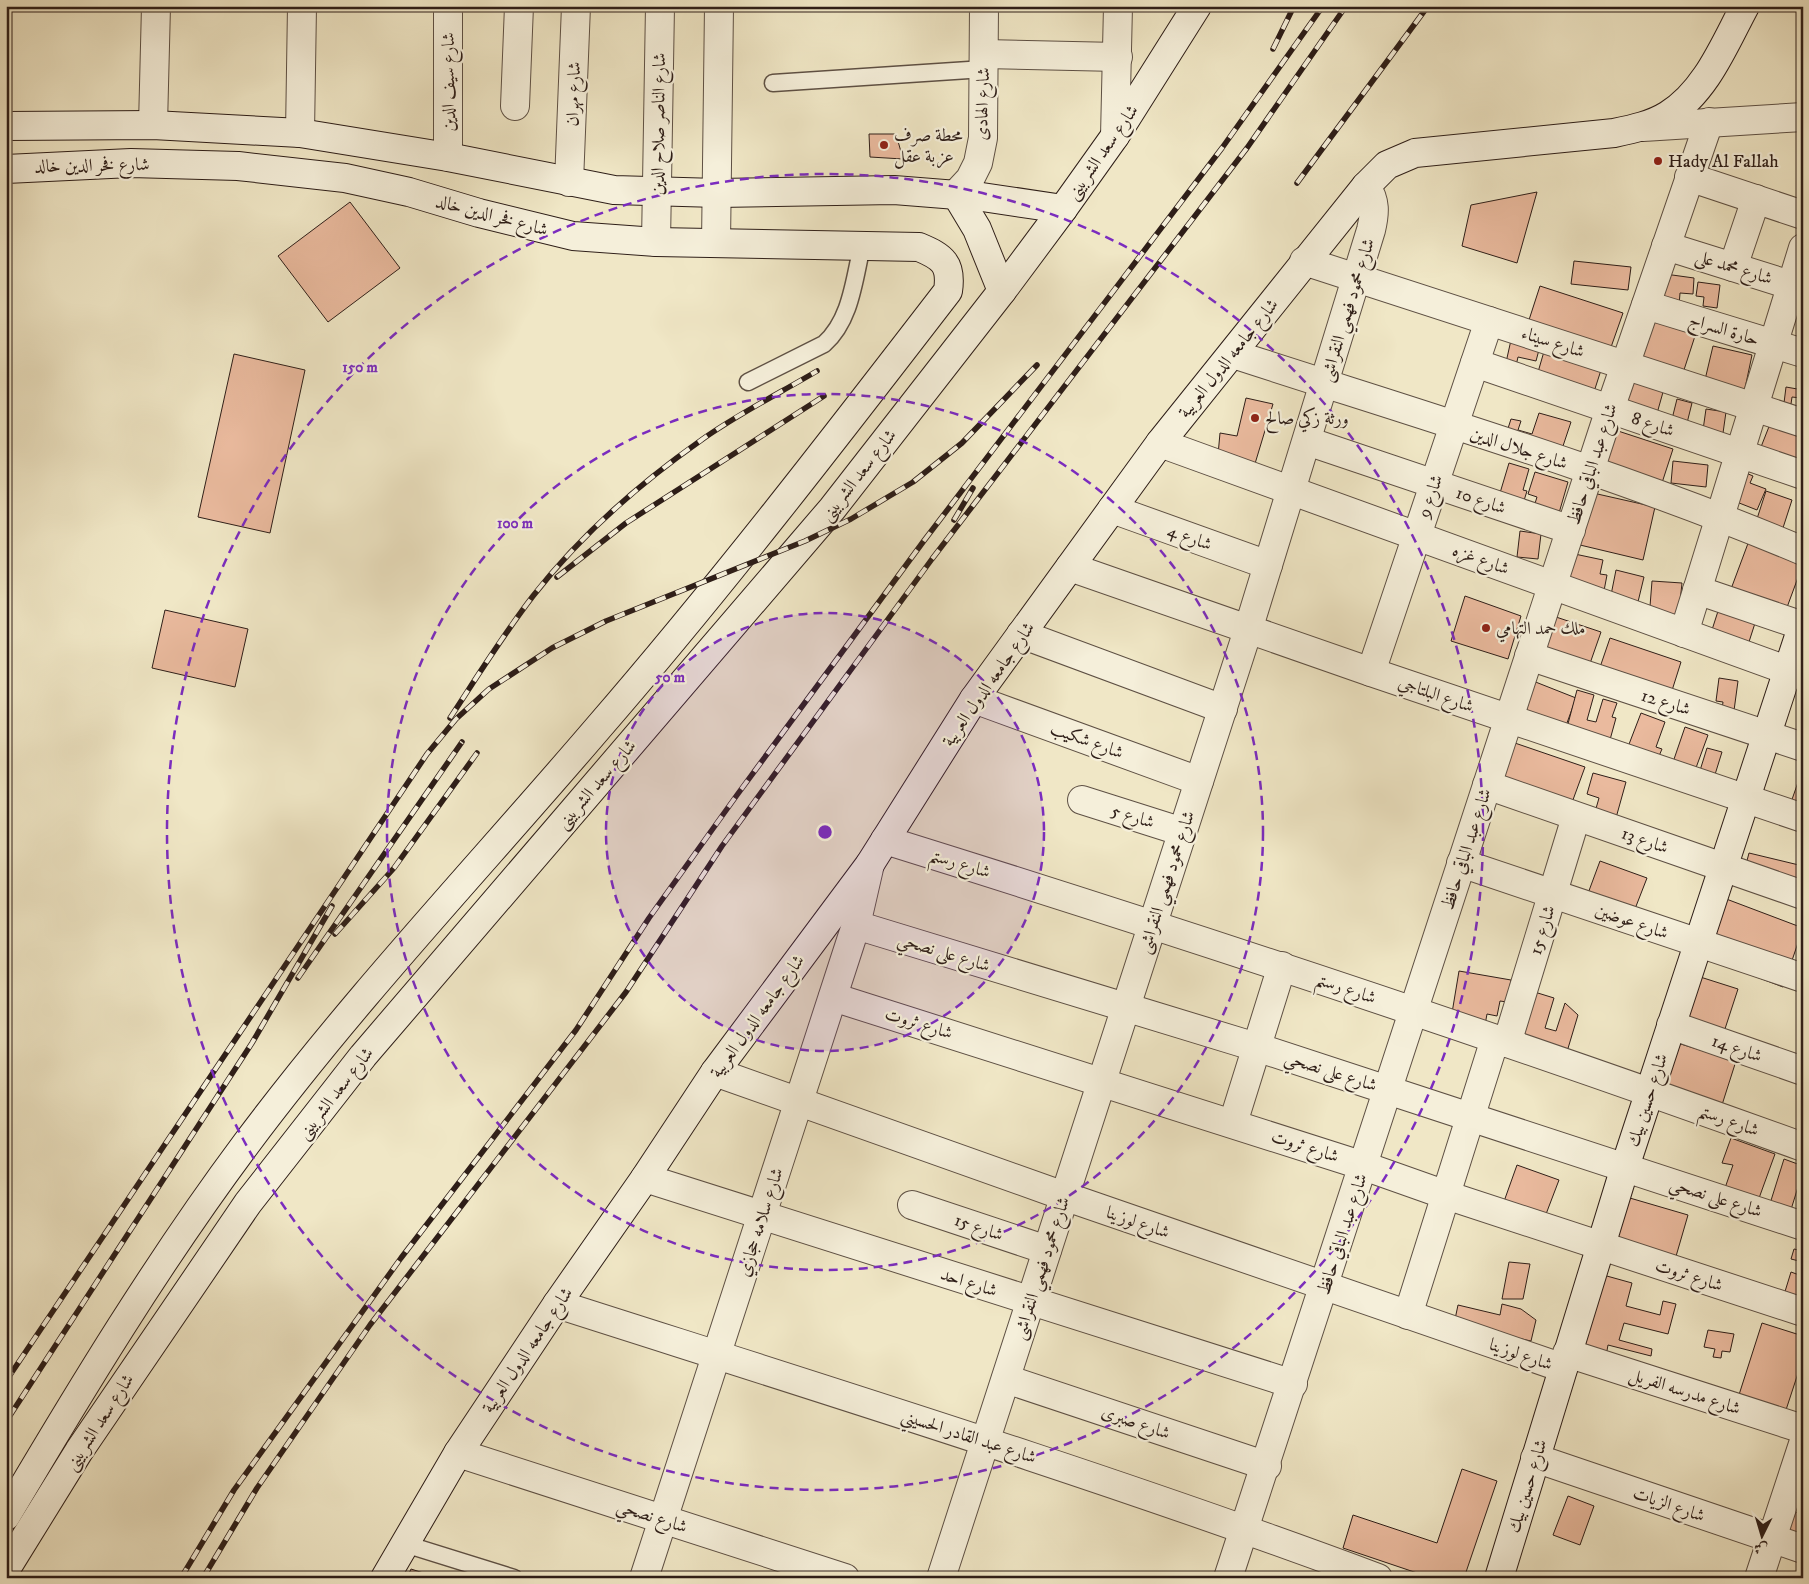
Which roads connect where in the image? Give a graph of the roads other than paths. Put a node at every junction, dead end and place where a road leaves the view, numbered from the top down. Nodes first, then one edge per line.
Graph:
1 (156, 6) edge
2 (302, 6) edge
3 (448, 6) edge
4 (519, 6) edge
5 (576, 6) edge
6 (660, 6) edge
7 (719, 6) edge
8 (984, 6) edge
9 (1118, 6) edge
10 (1197, 6) edge
11 (1745, 6) edge
12 (1118, 57) junction
13 (984, 62) junction
14 (773, 83) dead end
15 (516, 106) dead end
16 (1803, 117) edge
17 (1709, 122) junction
18 (153, 125) junction
19 (6, 126) edge
20 (1643, 127) junction
21 (300, 133) junction
22 (1115, 136) junction
23 (448, 157) junction
24 (6, 169) edge
25 (1690, 177) junction
26 (569, 182) junction
27 (1366, 186) junction
28 (657, 193) junction
29 (717, 193) junction
30 (956, 194) junction
31 (1756, 199) junction
32 (1063, 209) junction
33 (1803, 214) edge
34 (656, 242) junction
35 (716, 243) junction
36 (862, 246) junction
37 (1666, 246) junction
38 (1803, 248) edge
39 (1304, 261) junction
40 (1733, 267) junction
41 (1357, 278) junction
42 (1797, 287) edge
43 (948, 291) joint
44 (1002, 291) junction
45 (1646, 304) junction
46 (1489, 321) junction
47 (1773, 344) junction
48 (1803, 353) edge
49 (1233, 354) junction
50 (1475, 363) junction
51 (1625, 365) junction
52 (748, 382) dead end
53 (1324, 384) junction
54 (1754, 407) junction
55 (1610, 409) junction
56 (1803, 422) edge
57 (1453, 426) junction
58 (1307, 441) junction
59 (1160, 443) junction
60 (1740, 453) junction
61 (1590, 471) junction
62 (1803, 475) edge
63 (799, 484) junction
64 (1434, 484) junction
65 (1291, 491) junction
66 (832, 509) junction
67 (1112, 509) junction
68 (1720, 516) junction
69 (1571, 530) junction
70 (1416, 536) junction
71 (1803, 551) edge
72 (1268, 565) junction
73 (1070, 568) junction
74 (1552, 585) junction
75 (1698, 590) junction
76 (1803, 625) edge
77 (1248, 630) junction
78 (1684, 633) junction
79 (1021, 634) junction
80 (1529, 656) junction
81 (1370, 672) junction
82 (1795, 674) edge
83 (974, 699) junction
84 (1223, 709) junction
85 (1509, 719) junction
86 (1767, 735) junction
87 (1803, 747) edge
88 (1199, 781) junction
89 (1487, 785) junction
90 (1746, 798) junction
91 (1082, 800) dead end
92 (1576, 817) junction
93 (1803, 818) edge
94 (1183, 832) junction
95 (885, 840) junction
96 (1461, 863) junction
97 (870, 864) junction
98 (1723, 868) junction
99 (1553, 894) junction
100 (1803, 895) edge
101 (1153, 924) junction
102 (856, 926) junction
103 (1698, 943) junction
104 (1282, 966) junction
105 (1803, 978) edge
106 (833, 997) junction
107 (1126, 1007) junction
108 (1413, 1011) junction
109 (1671, 1025) junction
110 (1501, 1041) junction
111 (1256, 1047) junction
112 (1803, 1071) edge
113 (714, 1072) junction
114 (1102, 1081) junction
115 (1387, 1089) junction
116 (1649, 1092) junction
117 (799, 1102) junction
118 (1471, 1116) junction
119 (1233, 1123) junction
120 (1803, 1147) edge
121 (1364, 1166) junction
122 (1625, 1167) junction
123 (645, 1178) junction
124 (1446, 1195) junction
125 (1064, 1196) junction
126 (912, 1205) dead end
127 (762, 1215) junction
128 (1803, 1226) edge
129 (1600, 1245) junction
130 (1047, 1250) junction
131 (1325, 1286) junction
132 (1030, 1301) junction
133 (557, 1304) junction
134 (1803, 1312) edge
135 (1408, 1315) junction
136 (716, 1355) junction
137 (1565, 1360) junction
138 (1006, 1379) junction
139 (1293, 1384) junction
140 (1803, 1429) edge
141 (987, 1440) junction
142 (1803, 1444) edge
143 (458, 1453) junction
144 (1535, 1458) junction
145 (1267, 1466) junction
146 (6, 1516) edge
147 (664, 1520) junction
148 (1244, 1528) junction
149 (1772, 1538) junction
150 (405, 1544) junction
151 (1803, 1549) edge
152 (6, 1569) edge
153 (385, 1578) edge
154 (514, 1578) edge
155 (644, 1578) edge
156 (845, 1578) edge
157 (941, 1578) edge
158 (1228, 1578) edge
159 (1378, 1578) edge
160 (1499, 1578) edge
161 (1759, 1578) edge

1 - 18 street
2 - 21 street
3 - 23 street, شارع سيف الدين
4 - 15 street
5 - 26 street, شارع مهران
6 - 28 street, شارع الناصر صلاح الدين
7 - 29 street
8 - 13 street, شارع الهادى
9 - 12 street
10 - 22 street, شارع سعد الشربينى
11 - 20 street, شارع جامعه الدول العربية
12 - 13 street
12 - 22 street
13 - 14 lane
13 - 30 street, شارع الهادى
16 - 17 street
17 - 20 street
17 - 25 street, شارع عبد الباقي حافظ
18 - 19 street
18 - 21 street
20 - 27 street, شارع جامعه الدول العربية
21 - 23 street
22 - 32 street, شارع سعد الشربينى
23 - 26 street
24 - 34 street, شارع فخر الدين خالد
25 - 31 street
25 - 37 street, شارع عبد الباقي حافظ
26 - 28 street
27 - 39 street, شارع جامعه الدول العربية
27 - 41 street, شارع محمود فهمي النقراشى
28 - 29 street
28 - 34 street, شارع الناصر صلاح الدين
29 - 30 street
29 - 35 street
30 - 32 street
30 - 44 street
31 - 33 street
31 - 40 street
32 - 44 street, شارع سعد الشربينى
34 - 35 street, شارع فخر الدين خالد
35 - 36 street, شارع فخر الدين خالد
36 - 43 street, شارع فخر الدين خالد
36 - 52 lane
37 - 40 street, شارع محمد على
37 - 45 street, شارع عبد الباقي حافظ
38 - 42 street
39 - 41 street, شارع سيناء
39 - 49 street, شارع جامعه الدول العربية
40 - 42 street, شارع محمد على
41 - 46 street, شارع سيناء
41 - 53 street, شارع محمود فهمي النقراشى
42 - 47 street
43 - 63 street, شارع سعد الشربينى
44 - 66 street, شارع سعد الشربينى
45 - 47 street, حارة السراج
45 - 51 street, شارع عبد الباقي حافظ
46 - 50 street, شارع 9
46 - 51 street, شارع سيناء
47 - 48 street, حارة السراج
47 - 54 street
49 - 53 street, شارع جلال الدين
49 - 59 street, شارع جامعه الدول العربية
50 - 55 street, شارع 8
50 - 57 street, شارع 9
51 - 54 street, شارع سيناء
51 - 55 street, شارع عبد الباقي حافظ
53 - 57 street, شارع جلال الدين
53 - 58 street, شارع محمود فهمي النقراشى
54 - 56 street, شارع سيناء
54 - 60 street
55 - 60 street, شارع 8
55 - 61 street, شارع عبد الباقي حافظ
57 - 61 street, شارع جلال الدين
57 - 64 street, شارع 9
58 - 64 street, شارع 10
58 - 65 street, شارع محمود فهمي النقراشى
59 - 65 street, شارع غزه
59 - 67 street, شارع جامعه الدول العربية
60 - 62 street, شارع 8
60 - 68 street
61 - 68 street, شارع جلال الدين
61 - 69 street, شارع عبد الباقي حافظ
63 - 66 street
63 - 146 street, شارع سعد الشربينى
64 - 69 street, شارع 10
64 - 70 street, شارع 9
65 - 70 street, شارع غزه
65 - 72 street, شارع محمود فهمي النقراشى
66 - 152 street, شارع سعد الشربينى
67 - 72 street, شارع 4
67 - 73 street, شارع جامعه الدول العربية
68 - 71 street, شارع جلال الدين
68 - 75 street
69 - 74 street, شارع عبد الباقي حافظ
70 - 74 street, شارع غزه
70 - 81 street, شارع 9
72 - 77 street, شارع محمود فهمي النقراشى
73 - 77 street, شارع البلتاجي
73 - 79 street, شارع جامعه الدول العربية
74 - 78 street, شارع غزه
74 - 80 street, شارع عبد الباقي حافظ
75 - 76 street
75 - 78 street
76 - 82 street, شارع حسين بيك
77 - 81 street, شارع البلتاجي
77 - 84 street, شارع محمود فهمي النقراشى
78 - 82 street, شارع غزه
79 - 83 street, شارع جامعه الدول العربية
79 - 84 street
80 - 85 street, شارع عبد الباقي حافظ
80 - 86 street, شارع 12
81 - 85 street, شارع البلتاجي
82 - 86 street, شارع حسين بيك
83 - 88 street, شارع شكيب
83 - 95 street, شارع جامعه الدول العربية
84 - 88 street, شارع محمود فهمي النقراشى
85 - 89 street, شارع عبد الباقي حافظ
85 - 90 street, شارع البلتاجي
86 - 87 street, شارع 12
86 - 90 street, شارع حسين بيك
88 - 94 street, شارع محمود فهمي النقراشى
89 - 92 street, شارع 13
89 - 96 street, شارع عبد الباقي حافظ
90 - 93 street, شارع البلتاجي
90 - 98 street, شارع حسين بيك
91 - 94 street, شارع 5
92 - 98 street, شارع 13
92 - 99 street, شارع 15
94 - 101 street, شارع محمود فهمي النقراشى
95 - 97 street, شارع جامعه الدول العربية
95 - 101 street, شارع رستم
96 - 99 street, شارع عوضين
96 - 108 street, شارع عبد الباقي حافظ
97 - 102 street, شارع سلامه حجازي
97 - 113 street, شارع جامعه الدول العربية
98 - 100 street, شارع 13
98 - 103 street, شارع حسين بيك
99 - 103 street, شارع عوضين
99 - 110 street, شارع 15
101 - 104 street, شارع رستم
101 - 107 street, شارع محمود فهمي النقراشى
102 - 106 street, شارع سلامه حجازي
102 - 107 street, شارع على نصحي
103 - 105 street, شارع عوضين
103 - 109 street, شارع حسين بيك
104 - 108 street, شارع رستم
104 - 111 street
106 - 114 street, شارع ثروت
106 - 117 street, شارع سلامه حجازي
107 - 111 street, شارع على نصحي
107 - 114 street, شارع محمود فهمي النقراشى
108 - 110 street, شارع رستم
108 - 115 street, شارع عبد الباقي حافظ
109 - 112 street, شارع 14
109 - 116 street, شارع حسين بيك
110 - 116 street, شارع رستم
110 - 118 street, شارع 15
111 - 115 street, شارع على نصحي
111 - 119 street
113 - 117 street, شارع لوزينا
113 - 123 street, شارع جامعه الدول العربية
114 - 119 street, شارع ثروت
114 - 125 street, شارع محمود فهمي النقراشى
115 - 118 street, شارع على نصحي
115 - 121 street, شارع عبد الباقي حافظ
116 - 120 street, شارع رستم
116 - 122 street, شارع حسين بيك
117 - 125 street, شارع لوزينا
117 - 127 street, شارع سلامه حجازي
118 - 122 street, شارع على نصحي
118 - 124 street, شارع 15
119 - 121 street, شارع ثروت
121 - 124 street, شارع ثروت
121 - 131 street, شارع عبد الباقي حافظ
122 - 128 street, شارع على نصحي
122 - 129 street, شارع حسين بيك
123 - 127 street, شارع احد
123 - 133 street, شارع جامعه الدول العربية
124 - 129 street, شارع ثروت
124 - 135 street, شارع 15
125 - 130 street, شارع محمود فهمي النقراشى
125 - 131 street, شارع لوزينا
126 - 130 street, شارع 15
127 - 132 street, شارع احد
127 - 136 street, شارع سلامه حجازي
129 - 134 street, شارع ثروت
129 - 137 street, شارع حسين بيك
130 - 132 street, شارع محمود فهمي النقراشى
131 - 135 street, شارع لوزينا
131 - 139 street, شارع عبد الباقي حافظ
132 - 138 street, شارع محمود فهمي النقراشى
132 - 139 street, شارع احد
133 - 136 street, شارع عبد القادر الحسيني
133 - 143 street, شارع جامعه الدول العربية
135 - 137 street, شارع لوزينا
136 - 141 street, شارع عبد القادر الحسيني
136 - 147 street, شارع سلامه حجازي
137 - 140 street, شارع مدرسه الفريل
137 - 144 street, شارع حسين بيك
138 - 141 street, شارع محمود فهمي النقراشى
138 - 145 street, شارع صبرى
139 - 145 street, شارع عبد الباقي حافظ
141 - 148 street, شارع عبد القادر الحسيني
141 - 157 street, شارع محمود فهمي النقراشى
142 - 149 street
143 - 147 street, شارع نصحي
143 - 150 street, شارع جامعه الدول العربية
144 - 149 street, شارع الزيات
144 - 160 street, شارع حسين بيك
145 - 148 street, شارع عبد الباقي حافظ
147 - 155 street, شارع سلامه حجازي
147 - 156 street, شارع نصحي
148 - 158 street, شارع عبد الباقي حافظ
148 - 159 street, شارع عبد القادر الحسيني
149 - 151 street, شارع الزيات
149 - 161 street
150 - 153 street, شارع جامعه الدول العربية
150 - 154 lane

